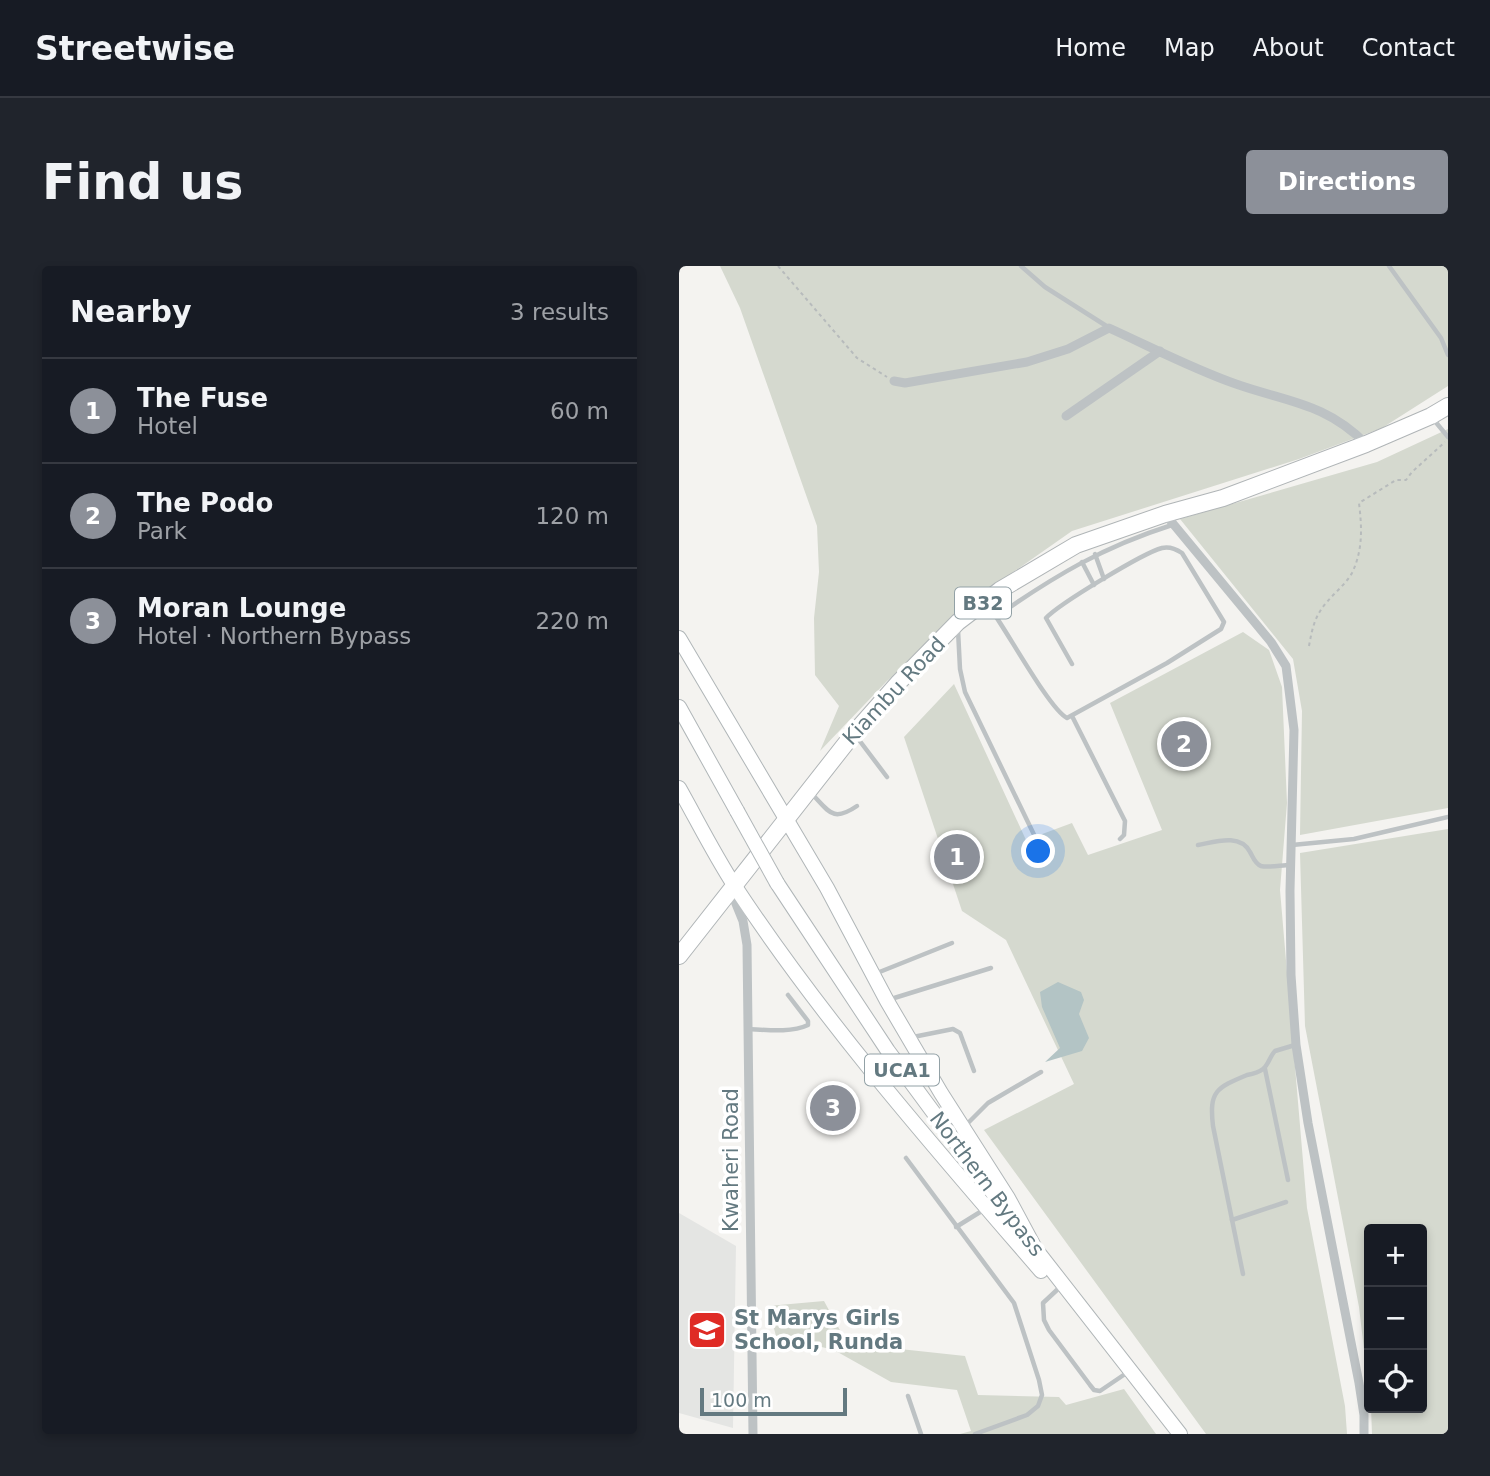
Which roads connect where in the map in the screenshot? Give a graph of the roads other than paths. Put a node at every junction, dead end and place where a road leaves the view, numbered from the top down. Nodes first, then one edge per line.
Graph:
1 (1021, 266) edge
2 (1389, 266) edge
3 (1109, 328) junction
4 (1160, 351) junction
5 (1448, 355) edge
6 (894, 381) road end
7 (1448, 395) edge
8 (1448, 406) edge
9 (1066, 416) dead end
10 (1431, 416) junction
11 (1411, 423) junction
12 (1448, 438) edge
13 (1366, 444) junction
14 (1169, 519) junction
15 (1095, 554) junction
16 (1082, 562) junction
17 (1104, 579) junction
18 (1094, 585) junction
19 (985, 601) junction
20 (997, 616) junction
21 (958, 622) junction
22 (679, 638) edge
23 (1072, 664) dead end
24 (679, 707) edge
25 (1072, 716) junction
26 (854, 733) junction
27 (887, 777) dead end
28 (679, 788) edge
29 (809, 790) junction
30 (857, 806) dead end
31 (1448, 817) edge
32 (785, 819) junction
33 (1120, 839) dead end
34 (1039, 845) dead end
35 (1198, 845) dead end
36 (1291, 845) junction
37 (1291, 865) junction
38 (732, 886) junction
39 (952, 943) dead end
40 (679, 956) edge
41 (991, 968) dead end
42 (873, 975) junction
43 (788, 995) dead end
44 (887, 1001) junction
45 (748, 1029) junction
46 (908, 1038) junction
47 (1296, 1045) junction
48 (1265, 1069) junction
49 (974, 1071) dead end
50 (1041, 1072) dead end
51 (964, 1128) junction
52 (906, 1158) dead end
53 (1288, 1180) dead end
54 (1286, 1202) dead end
55 (987, 1208) junction
56 (1232, 1220) junction
57 (956, 1227) junction
58 (1036, 1250) junction
59 (1243, 1274) dead end
60 (1058, 1289) junction
61 (1094, 1324) junction
62 (1131, 1370) junction
63 (908, 1396) dead end
64 (753, 1434) edge
65 (921, 1434) edge
66 (975, 1434) edge
67 (1180, 1434) edge
68 (1364, 1434) edge

1 - 3 lane
2 - 5 lane
3 - 4 street
3 - 6 street
4 - 9 street
4 - 13 street
7 - 11 highway, Kiambu Road / B32
8 - 10 highway, Kiambu Road / B32
10 - 11 highway, Kiambu Road / B32
10 - 12 lane
11 - 13 highway, Kiambu Road / B32
13 - 14 highway, Kiambu Road / B32
14 - 15 lane
14 - 19 highway, Kiambu Road / B32
14 - 36 street
15 - 16 lane
15 - 17 lane
16 - 18 lane
16 - 20 lane
17 - 18 lane
17 - 25 lane
18 - 23 lane
19 - 20 lane
19 - 21 highway, Kiambu Road / B32
20 - 25 lane
21 - 26 highway, Kiambu Road / B32
21 - 34 lane
22 - 32 main road
24 - 58 main road, Northern Bypass / UCA1, bridge
25 - 33 lane
26 - 27 lane
26 - 29 highway, Kiambu Road / B32
28 - 38 main road
29 - 30 lane
29 - 32 highway, Kiambu Road / B32
31 - 36 lane
32 - 38 highway, Kiambu Road / B32
32 - 42 main road
35 - 37 lane
36 - 37 street
37 - 47 street
38 - 40 highway, Kiambu Road / B32
38 - 45 street, Kwaheri Road
38 - 55 main road
39 - 42 lane
41 - 44 lane
42 - 44 main road
43 - 45 lane
44 - 46 main road
45 - 64 street, Kwaheri Road
46 - 49 lane
46 - 51 main road
47 - 48 lane
47 - 68 street
48 - 53 lane
48 - 56 lane
50 - 51 lane
51 - 58 main road
52 - 57 lane
54 - 56 lane
55 - 57 lane
55 - 60 main road
56 - 59 lane
57 - 66 lane
58 - 61 main road, Northern Bypass / UCA1
60 - 61 main road
60 - 62 lane
61 - 62 main road, Northern Bypass / UCA1
62 - 67 main road, Northern Bypass / UCA1
63 - 65 lane

